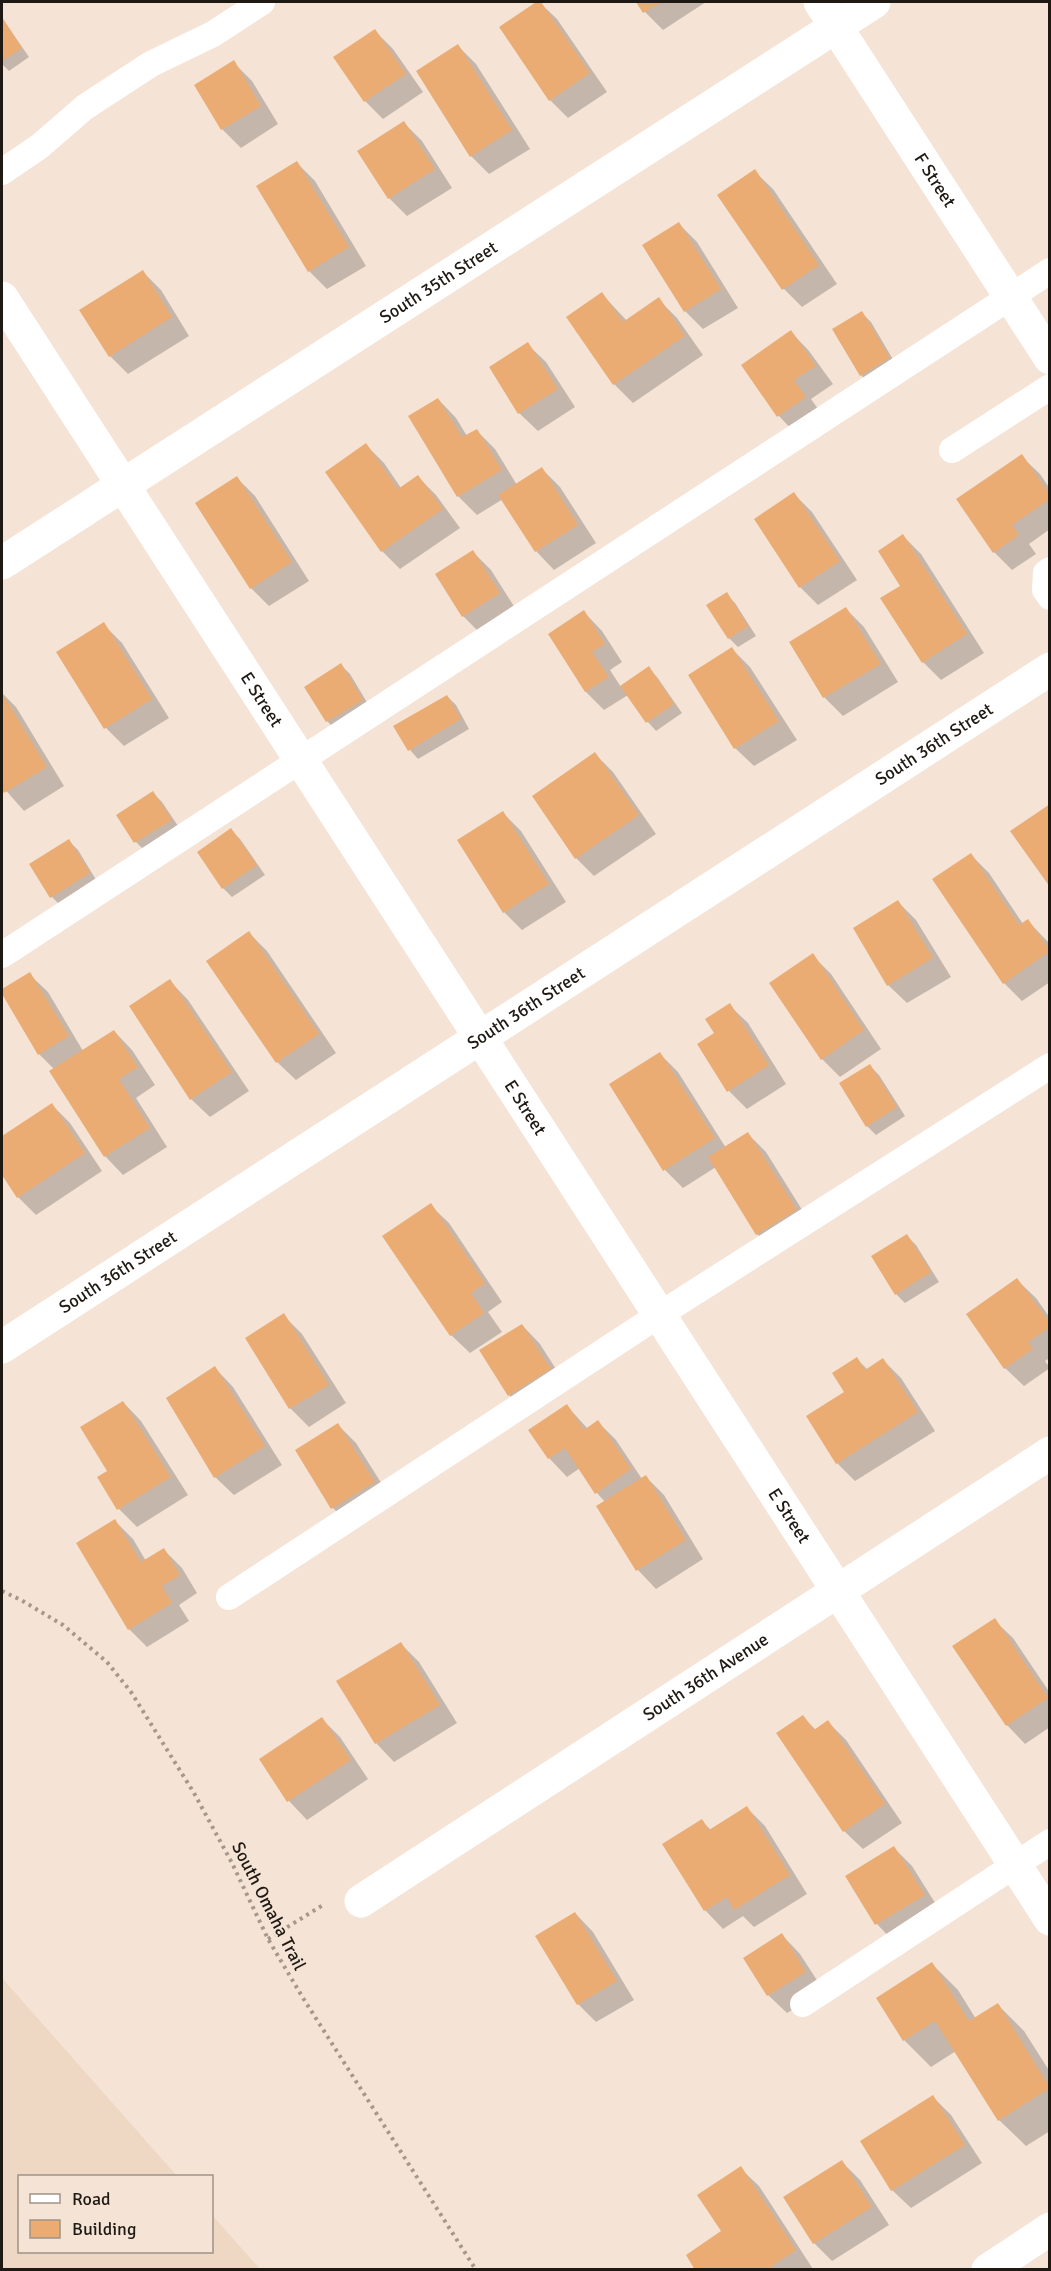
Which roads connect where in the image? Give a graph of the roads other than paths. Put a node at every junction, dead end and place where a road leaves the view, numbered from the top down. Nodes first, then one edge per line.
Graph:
1 (262, 2) edge
2 (874, 2) edge
3 (828, 14) edge
4 (2, 172) edge
5 (1050, 271) edge
6 (1010, 297) junction
7 (2, 298) edge
8 (1050, 358) edge
9 (1050, 387) edge
10 (952, 450) dead end
11 (122, 485) junction
12 (2, 563) edge
13 (1050, 570) edge
14 (1050, 597) edge
15 (1050, 669) edge
16 (300, 761) junction
17 (2, 955) edge
18 (479, 1038) junction
19 (1050, 1066) edge
20 (659, 1316) junction
21 (2, 1347) edge
22 (1050, 1454) edge
23 (837, 1592) junction
24 (230, 1598) dead end
25 (1050, 1842) edge
26 (1015, 1865) junction
27 (361, 1901) road end
28 (1050, 1918) edge
29 (803, 2004) dead end
30 (1050, 2229) edge
31 (988, 2270) edge

1 - 4 lane
2 - 3 street, South 35th Street
3 - 6 street, F Street
3 - 11 street, South 35th Street
5 - 6 lane
6 - 8 street, F Street
6 - 16 lane
7 - 11 street, E Street
9 - 10 lane
11 - 12 street, South 35th Street
11 - 16 street, E Street
13 - 14 lane
15 - 18 street, South 36th Street
16 - 17 lane
16 - 18 street, E Street
18 - 20 street, E Street
18 - 21 street, South 36th Street
19 - 20 lane
20 - 23 street, E Street
20 - 24 lane
22 - 23 street, South 36th Avenue
23 - 26 street, E Street
23 - 27 street, South 36th Avenue
25 - 26 lane
26 - 28 street, E Street
26 - 29 lane
30 - 31 street

